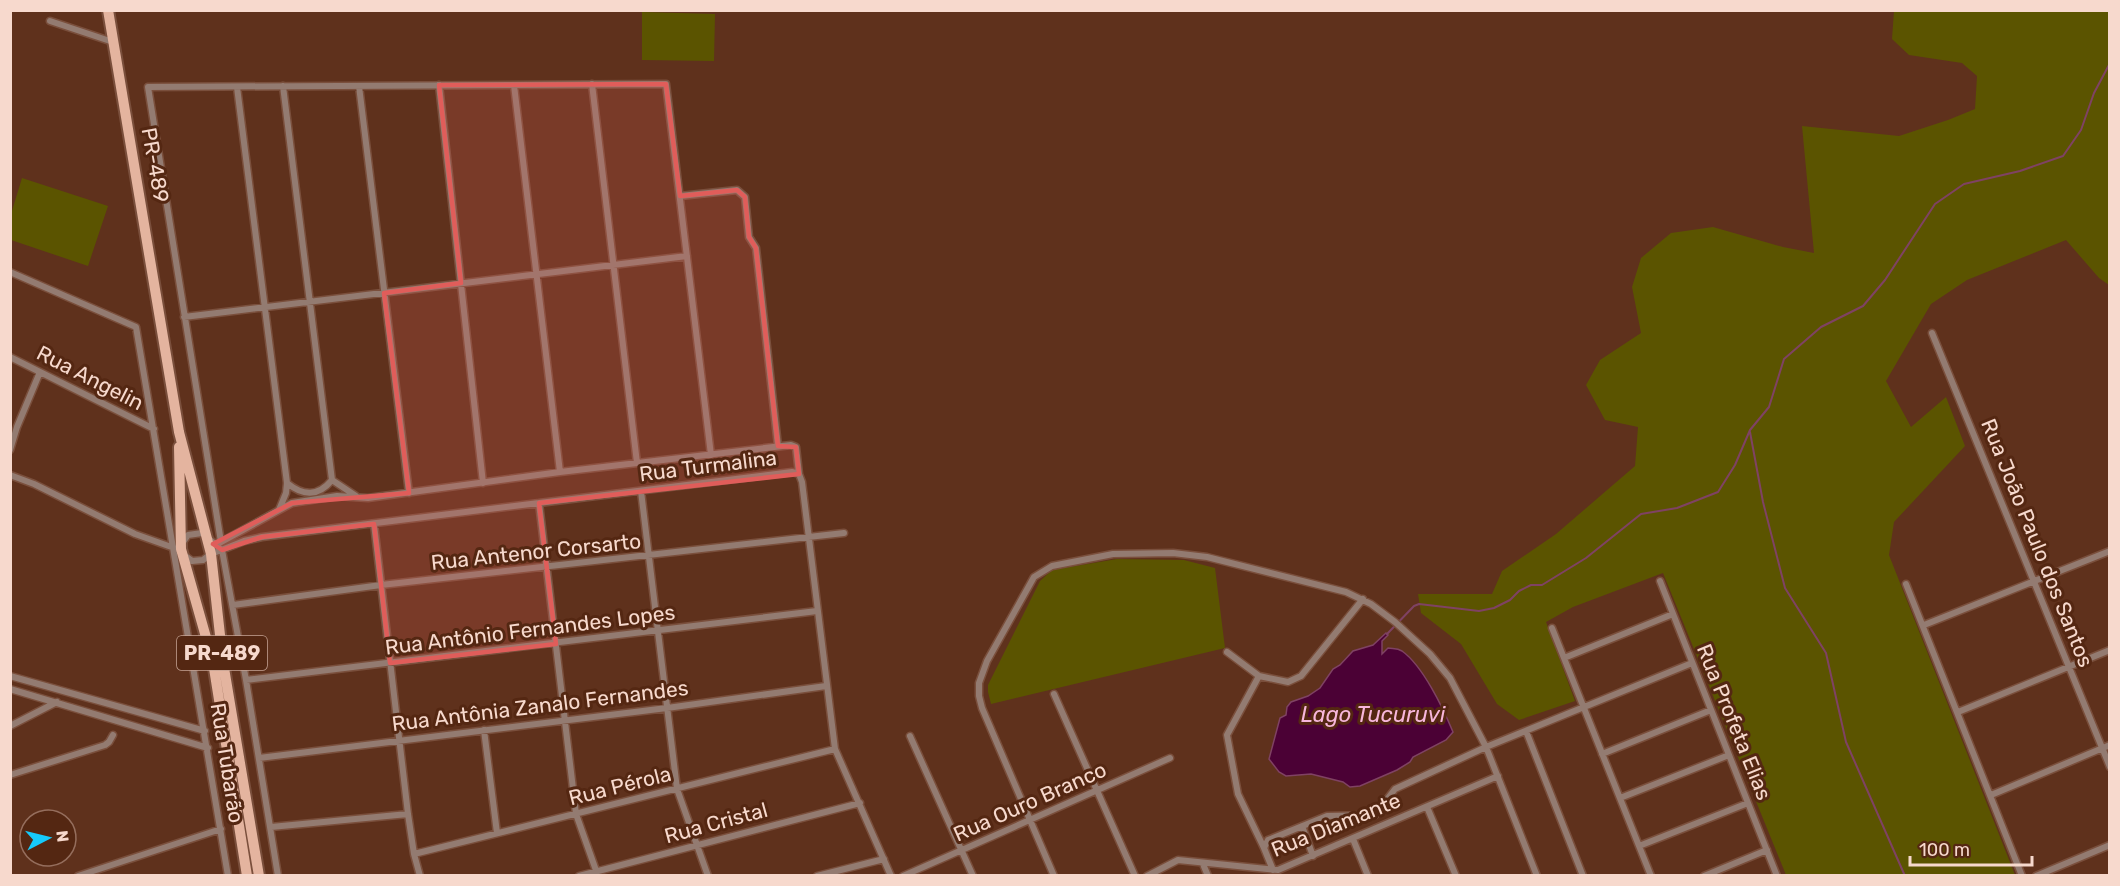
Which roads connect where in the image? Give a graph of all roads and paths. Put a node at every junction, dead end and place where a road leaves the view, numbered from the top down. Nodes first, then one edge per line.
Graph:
1 (108, 10) edge
2 (50, 21) dead end
3 (113, 42) junction
4 (592, 84) junction
5 (439, 85) junction
6 (514, 85) junction
7 (283, 86) junction
8 (359, 86) junction
9 (237, 87) junction
10 (680, 196) junction
11 (687, 256) junction
12 (614, 265) junction
13 (10, 272) edge
14 (537, 274) junction
15 (461, 284) junction
16 (384, 293) junction
17 (310, 302) junction
18 (264, 307) junction
19 (184, 317) junction
20 (1932, 333) dead end
21 (10, 357) edge
22 (40, 372) junction
23 (154, 429) junction
24 (179, 432) junction
25 (778, 446) junction
26 (10, 450) edge
27 (711, 455) junction
28 (637, 463) junction
29 (560, 472) junction
30 (799, 474) junction
31 (10, 475) edge
32 (332, 480) junction
33 (287, 483) junction
34 (483, 483) junction
35 (641, 491) junction
36 (409, 493) junction
37 (359, 498) junction
38 (539, 503) junction
39 (279, 510) junction
40 (374, 524) junction
41 (844, 532) dead end
42 (808, 537) junction
43 (216, 545) junction
44 (178, 549) junction
45 (2109, 551) edge
46 (649, 556) junction
47 (546, 568) junction
48 (2034, 579) junction
49 (1660, 581) dead end
50 (1906, 584) dead end
51 (381, 585) junction
52 (1363, 599) junction
53 (233, 605) junction
54 (817, 611) junction
55 (1673, 614) junction
56 (1924, 625) junction
57 (1552, 628) dead end
58 (657, 632) junction
59 (556, 644) junction
60 (2109, 650) edge
61 (1227, 652) dead end
62 (1564, 658) junction
63 (390, 663) junction
64 (1692, 663) junction
65 (2069, 666) junction
66 (10, 676) edge
67 (1259, 676) junction
68 (246, 680) junction
69 (826, 686) junction
70 (10, 689) edge
71 (1054, 694) dead end
72 (57, 702) junction
73 (1584, 707) junction
74 (667, 708) junction
75 (1711, 710) junction
76 (1958, 712) junction
77 (565, 720) junction
78 (10, 726) edge
79 (484, 730) junction
80 (205, 731) junction
81 (1526, 731) junction
82 (113, 735) dead end
83 (910, 736) dead end
84 (399, 740) junction
85 (2109, 745) edge
86 (1486, 747) junction
87 (208, 748) junction
88 (2102, 748) junction
89 (835, 749) junction
90 (1602, 754) junction
91 (1729, 755) junction
92 (259, 758) junction
93 (1170, 758) dead end
94 (2109, 767) edge
95 (10, 775) edge
96 (1498, 776) junction
97 (677, 789) junction
98 (1098, 789) junction
99 (1991, 795) junction
100 (1620, 798) junction
101 (860, 803) junction
102 (1748, 803) junction
103 (1427, 807) junction
104 (408, 814) junction
105 (576, 814) junction
106 (1030, 819) junction
107 (1302, 826) junction
108 (271, 828) junction
109 (221, 829) junction
110 (497, 833) junction
111 (1353, 838) junction
112 (2109, 845) edge
113 (697, 846) junction
114 (1639, 846) junction
115 (1264, 848) junction
116 (962, 850) junction
117 (1767, 850) junction
118 (414, 854) junction
119 (1313, 856) junction
120 (884, 859) junction
121 (1203, 864) junction
122 (1277, 872) edge
123 (597, 873) edge
124 (78, 876) edge
125 (228, 876) edge
126 (247, 876) edge
127 (259, 876) edge
128 (278, 876) edge
129 (420, 876) edge
130 (579, 876) edge
131 (708, 876) edge
132 (817, 876) edge
133 (891, 876) edge
134 (903, 876) edge
135 (973, 876) edge
136 (1054, 876) edge
137 (1135, 876) edge
138 (1147, 876) edge
139 (1208, 876) edge
140 (1368, 876) edge
141 (1456, 876) edge
142 (1537, 876) edge
143 (1583, 876) edge
144 (1650, 876) edge
145 (1704, 876) edge
146 (1777, 876) edge
147 (2022, 876) edge
148 (2036, 876) edge

1 - 3 main road, PR-489 / PR-489
2 - 3 street
3 - 24 main road, PR-489 / PR-489
4 - 6 street
4 - 10 street
4 - 12 street
5 - 6 street
5 - 8 street
5 - 15 street
6 - 14 street
7 - 8 street
7 - 9 street
7 - 17 street
8 - 16 street
9 - 18 street
9 - 19 street
10 - 11 street
10 - 25 street
11 - 12 street
11 - 27 street
12 - 14 street
12 - 28 street
13 - 23 street, Rua Tubarão
14 - 15 street
14 - 29 street
15 - 16 street
15 - 34 street
16 - 17 street
16 - 36 street
17 - 18 street
17 - 32 street
18 - 19 street
18 - 33 street
19 - 43 street
20 - 48 street, Rua João Paulo dos Santos
21 - 22 street, Rua Angelin
22 - 23 street, Rua Angelin
22 - 26 street
23 - 44 street, Rua Tubarão
24 - 43 main road, PR-489 / PR-489
24 - 44 main road, PR-489 / PR-489
25 - 27 street
25 - 30 street
27 - 28 street
28 - 29 street
29 - 34 street
30 - 35 street, Rua Turmalina
30 - 42 street, Rua Turmalina
31 - 44 street
32 - 33 street
32 - 37 street
33 - 39 street
34 - 36 street
35 - 38 street, Rua Turmalina
35 - 46 street
36 - 37 street
37 - 39 street
38 - 40 street, Rua Turmalina
38 - 47 street
39 - 43 street
40 - 43 street, Rua Turmalina
40 - 51 street
41 - 42 street, Rua Antenor Corsarto
42 - 46 street, Rua Antenor Corsarto
42 - 54 street, Rua Turmalina
43 - 44 street
43 - 44 street
43 - 53 street
43 - 127 main road, PR-489 / PR-489
44 - 80 street, Rua Tubarão
44 - 126 main road, PR-489 / PR-489
45 - 48 street
46 - 47 street, Rua Antenor Corsarto
46 - 58 street
47 - 51 street, Rua Antenor Corsarto
47 - 59 street
48 - 56 street
48 - 65 street, Rua João Paulo dos Santos
49 - 55 street, Rua Profeta Elias
50 - 56 street
51 - 53 street, Rua Antenor Corsarto
51 - 63 street
52 - 67 street
52 - 86 street
52 - 106 street
53 - 68 street
54 - 58 street, Rua Antônio Fernandes Lopes
54 - 69 street, Rua Turmalina
55 - 62 street
55 - 64 street, Rua Profeta Elias
56 - 76 street
57 - 62 street
58 - 59 street, Rua Antônio Fernandes Lopes
58 - 74 street
59 - 63 street, Rua Antônio Fernandes Lopes
59 - 77 street
60 - 65 street
61 - 67 street
62 - 73 street
63 - 68 street, Rua Antônio Fernandes Lopes
63 - 84 street
64 - 73 street
64 - 75 street, Rua Profeta Elias
65 - 76 street
65 - 88 street, Rua João Paulo dos Santos
66 - 80 street
67 - 115 street
68 - 92 street
69 - 74 street, Rua Antônia Zanalo Fernandes
69 - 89 street, Rua Turmalina
70 - 72 street
71 - 98 street
72 - 78 street
72 - 87 street
73 - 81 street
73 - 90 street
74 - 77 street, Rua Antônia Zanalo Fernandes
74 - 97 street
75 - 90 street
75 - 91 street, Rua Profeta Elias
76 - 99 street
77 - 79 street, Rua Antônia Zanalo Fernandes
77 - 105 street
79 - 84 street, Rua Antônia Zanalo Fernandes
79 - 110 street
80 - 87 street, Rua Tubarão
81 - 86 street
81 - 143 street
82 - 95 street
83 - 116 street
84 - 92 street, Rua Antônia Zanalo Fernandes
84 - 104 street
85 - 88 street
86 - 96 street
86 - 107 street
87 - 109 street, Rua Tubarão
88 - 94 street, Rua João Paulo dos Santos
88 - 99 street
89 - 97 street, Rua Pérola
89 - 101 street, Rua Turmalina
90 - 100 street
91 - 100 street
91 - 102 street, Rua Profeta Elias
92 - 108 street
93 - 98 street, Rua Ouro Branco
96 - 103 street, Rua Diamante
96 - 142 street
97 - 105 street, Rua Pérola
97 - 113 street
98 - 106 street, Rua Ouro Branco
98 - 137 street
99 - 147 street
100 - 114 street
101 - 113 street, Rua Cristal
101 - 120 street, Rua Turmalina
102 - 114 street
102 - 117 street, Rua Profeta Elias
103 - 111 street, Rua Diamante
103 - 141 street
104 - 108 street
104 - 118 street
105 - 110 street, Rua Pérola
105 - 123 street
106 - 116 street, Rua Ouro Branco
106 - 136 street
107 - 115 street
107 - 119 street
108 - 128 street
109 - 124 street
109 - 125 street, Rua Tubarão
110 - 118 street, Rua Pérola
111 - 119 street, Rua Diamante
111 - 140 street
112 - 148 street
113 - 123 street, Rua Cristal
113 - 131 street
114 - 144 street
115 - 122 street
116 - 134 street, Rua Ouro Branco
116 - 135 street
117 - 145 street
117 - 146 street, Rua Profeta Elias
118 - 129 street
119 - 122 street, Rua Diamante
120 - 132 street
120 - 133 street, Rua Turmalina
121 - 122 street, Rua Diamante
121 - 138 street, Rua Diamante
121 - 139 street
123 - 130 street, Rua Cristal

